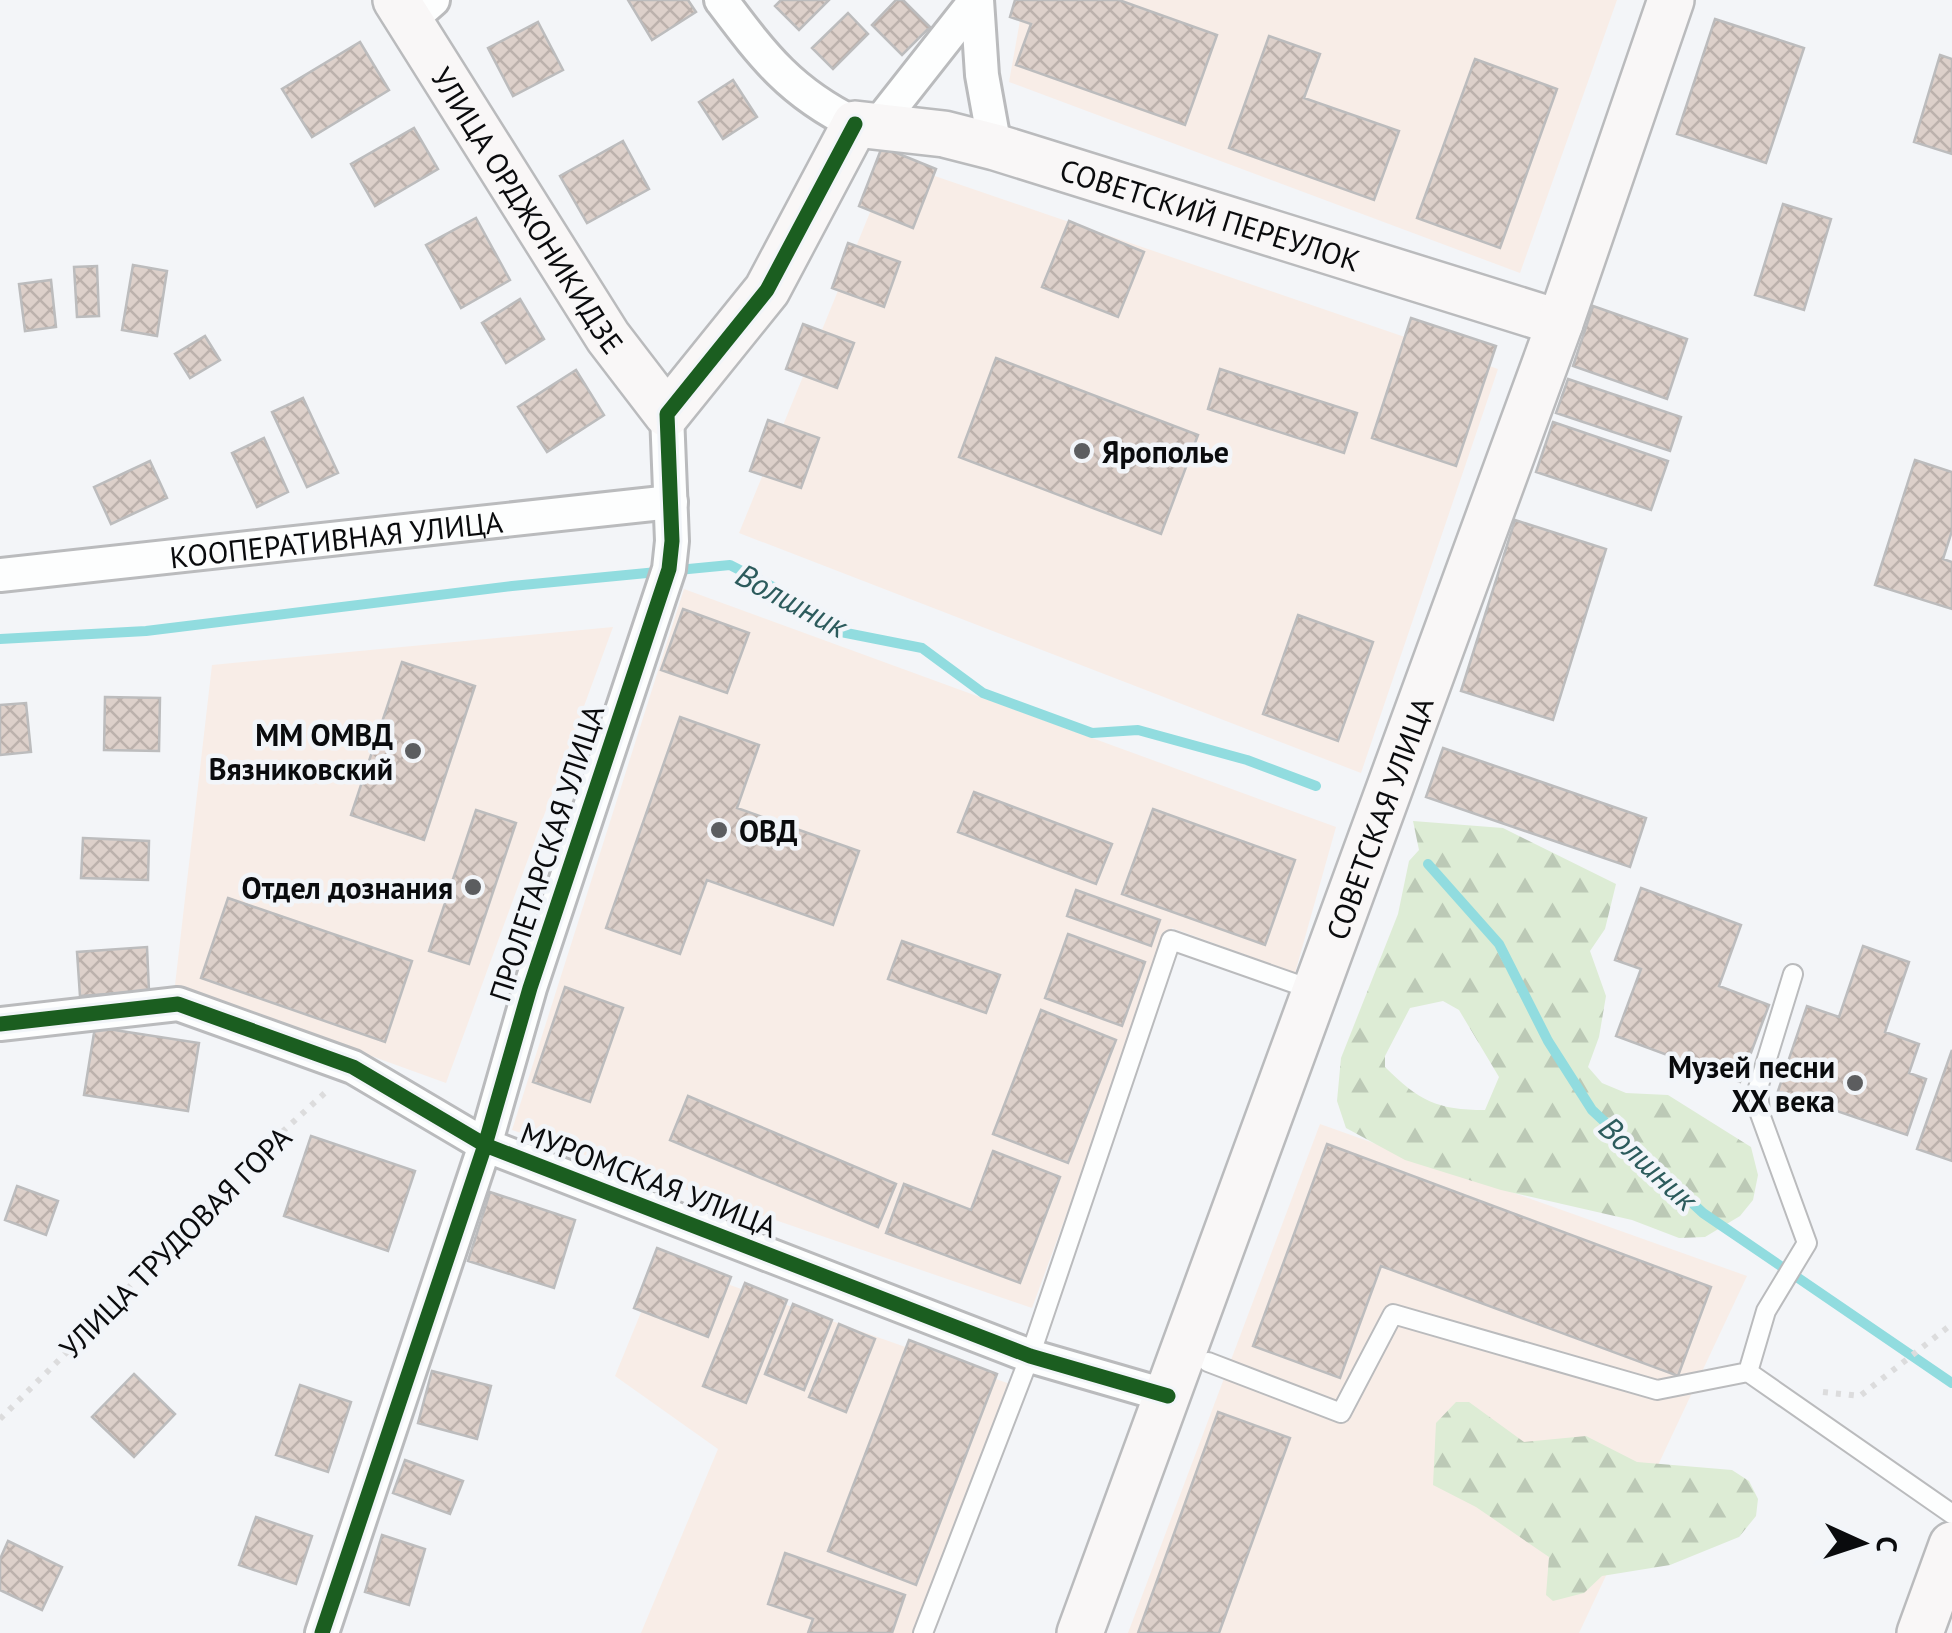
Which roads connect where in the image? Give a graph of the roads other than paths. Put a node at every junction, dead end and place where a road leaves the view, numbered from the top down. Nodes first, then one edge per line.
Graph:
1 (721, 0) edge
2 (976, 0) edge
3 (1671, 0) edge
4 (413, 7) edge
5 (865, 126) junction
6 (995, 147) junction
7 (1560, 323) junction
8 (667, 414) junction
9 (672, 502) junction
10 (0, 575) edge
11 (1793, 974) dead end
12 (1316, 991) junction
13 (0, 1024) edge
14 (485, 1145) junction
15 (1030, 1356) junction
16 (1208, 1362) dead end
17 (1748, 1372) junction
18 (1168, 1396) junction
19 (1952, 1514) edge
20 (1952, 1545) edge
21 (322, 1633) edge
22 (923, 1633) edge
23 (1080, 1633) edge
24 (1920, 1633) edge

1 - 5 street
2 - 5 street
2 - 6 street
3 - 7 main road, СОВЕТСКАЯ УЛИЦА
4 - 8 main road, УЛИЦА ОРДЖОНИКИДЗЕ
5 - 6 main road, СОВЕТСКИЙ ПЕРЕУЛОК
5 - 8 main road
6 - 7 main road, СОВЕТСКИЙ ПЕРЕУЛОК
7 - 12 main road, СОВЕТСКАЯ УЛИЦА
8 - 9 street, ПРОЛЕТАРСКАЯ УЛИЦА
9 - 10 street, КООПЕРАТИВНАЯ УЛИЦА
9 - 14 street, ПРОЛЕТАРСКАЯ УЛИЦА
11 - 17 lane
12 - 15 lane
12 - 18 main road, СОВЕТСКАЯ УЛИЦА
13 - 14 street, МУРОМСКАЯ УЛИЦА
14 - 15 street, МУРОМСКАЯ УЛИЦА
14 - 21 street, ПРОЛЕТАРСКАЯ УЛИЦА
15 - 18 street, МУРОМСКАЯ УЛИЦА
15 - 22 lane
16 - 17 lane
17 - 19 lane
18 - 23 main road, СОВЕТСКАЯ УЛИЦА
20 - 24 main road

